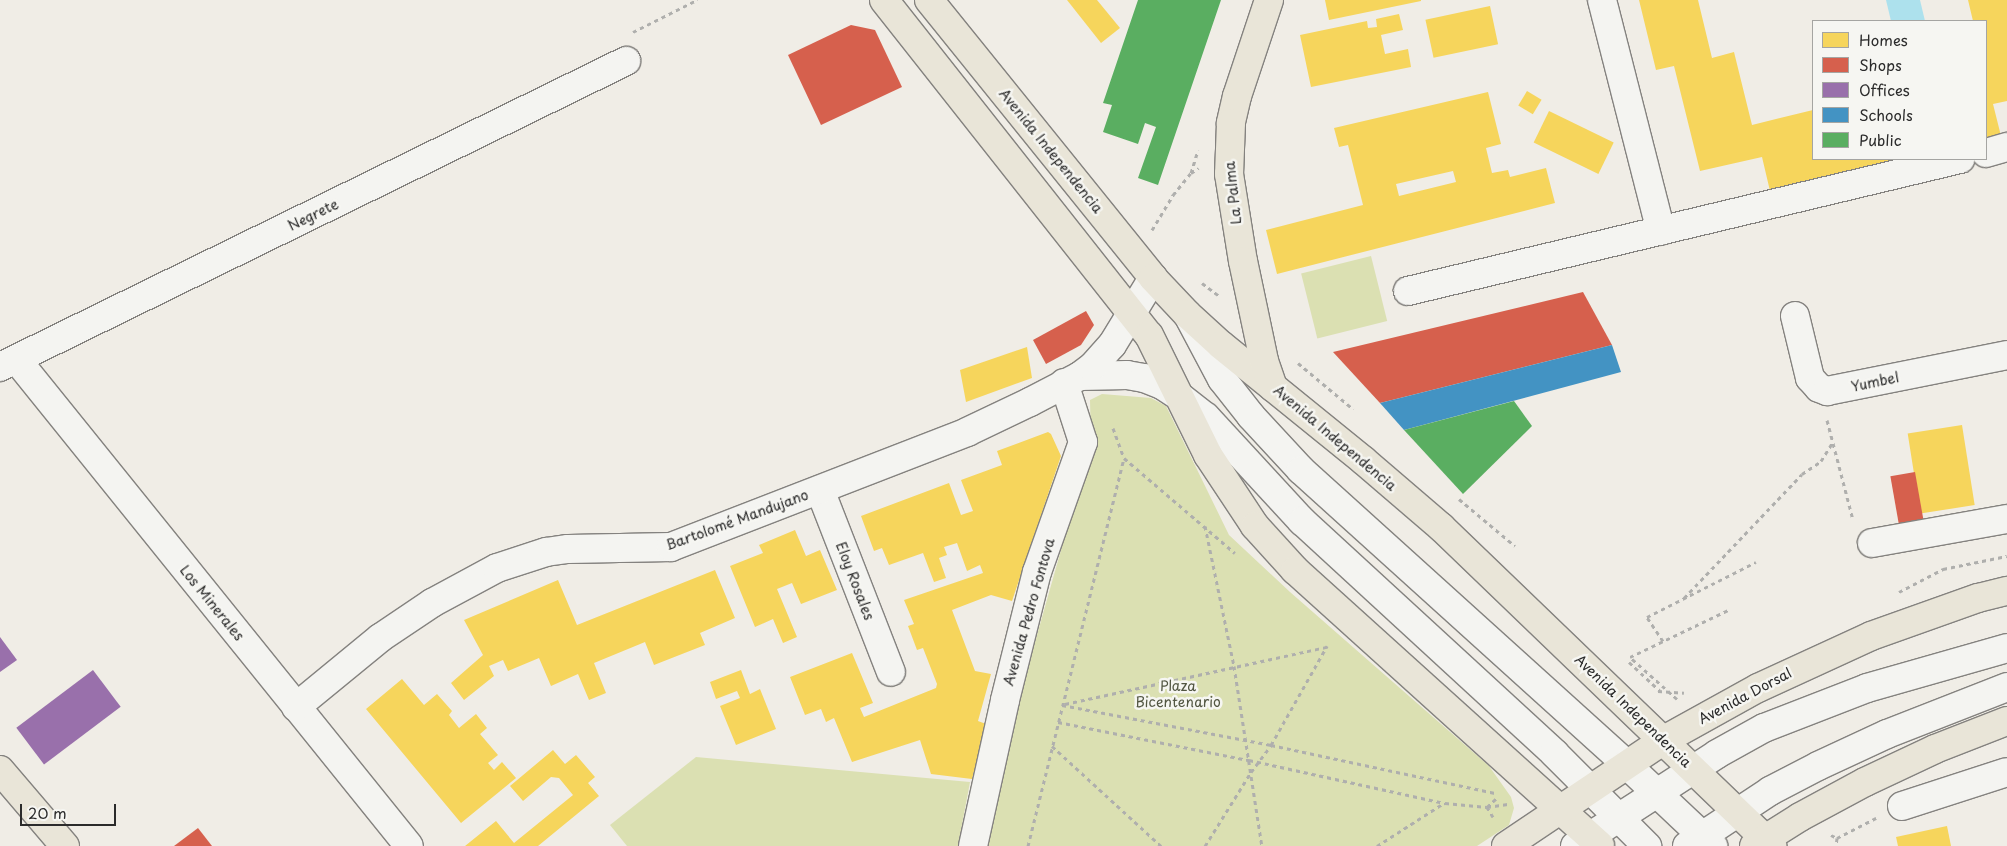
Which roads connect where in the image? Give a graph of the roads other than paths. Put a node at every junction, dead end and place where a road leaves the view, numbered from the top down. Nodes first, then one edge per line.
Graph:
1 (884, 0) edge
2 (930, 0) edge
3 (1269, 0) edge
4 (1602, 0) edge
5 (626, 61) road end
6 (2007, 147) edge
7 (1987, 152) edge
8 (1956, 160) edge
9 (1661, 231) junction
10 (1153, 278) junction
11 (1408, 291) dead end
12 (1130, 312) junction
13 (1188, 314) junction
14 (1795, 316) dead end
15 (2007, 355) edge
16 (8, 364) edge
17 (1072, 379) junction
18 (1273, 387) junction
19 (1179, 396) junction
20 (820, 490) junction
21 (2007, 519) edge
22 (1872, 543) road end
23 (2007, 591) edge
24 (2007, 648) edge
25 (890, 672) dead end
26 (2007, 687) edge
27 (296, 707) junction
28 (2007, 721) edge
29 (1664, 740) junction
30 (1626, 764) junction
31 (1694, 769) junction
32 (0, 770) edge
33 (2007, 772) edge
34 (1590, 788) junction
35 (1656, 793) junction
36 (1902, 806) road end
37 (1561, 810) junction
38 (1738, 812) junction
39 (1619, 817) junction
40 (1588, 843) edge
41 (1700, 843) edge
42 (1764, 843) edge
43 (65, 846) edge
44 (409, 846) edge
45 (973, 846) edge
46 (1506, 846) edge
47 (1647, 846) edge

1 - 12 main road
2 - 10 main road, Avenida Independencia
3 - 18 main road, La Palma
4 - 9 street
5 - 16 street, Negrete
6 - 7 street
8 - 9 street
9 - 11 street
10 - 12 street
10 - 13 main road, Avenida Independencia
12 - 17 street
12 - 19 main road
13 - 18 main road, Avenida Independencia
13 - 30 street
14 - 15 street, Yumbel
16 - 27 street, Los Minerales
17 - 19 street
17 - 20 street, Bartolomé Mandujano
17 - 45 street, Avenida Pedro Fontova
18 - 29 main road, Avenida Independencia
19 - 34 street
19 - 37 main road
20 - 25 street, Eloy Rosales
20 - 27 street, Bartolomé Mandujano
21 - 22 street
23 - 29 main road, Avenida Dorsal
24 - 31 street
26 - 38 street
27 - 44 street, Los Minerales
28 - 42 main road
29 - 30 main road, Avenida Dorsal
29 - 31 main road, Avenida Independencia
30 - 34 main road, Avenida Dorsal
30 - 35 street
31 - 35 street
31 - 38 main road, Avenida Independencia
32 - 43 main road
33 - 36 street
34 - 37 main road, Avenida Dorsal
34 - 39 street
35 - 39 street
35 - 41 street
37 - 40 main road
37 - 46 main road, Avenida Dorsal
38 - 41 street
38 - 42 main road, Avenida Independencia
39 - 40 street
39 - 47 street

